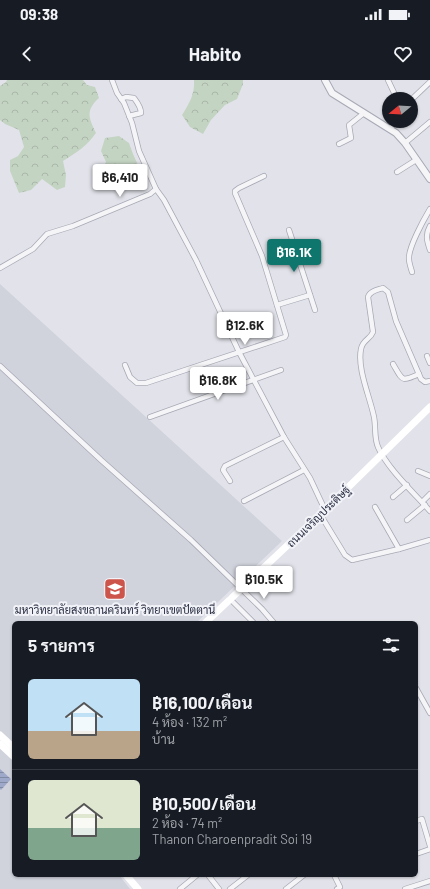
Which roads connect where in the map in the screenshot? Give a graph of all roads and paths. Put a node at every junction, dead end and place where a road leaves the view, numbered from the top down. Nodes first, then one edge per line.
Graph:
1 (112, 80) edge
2 (325, 80) edge
3 (388, 80) edge
4 (430, 82) edge
5 (425, 87) junction
6 (394, 92) edge
7 (430, 92) edge
8 (418, 94) edge
9 (121, 99) junction
10 (364, 113) junction
11 (129, 116) junction
12 (430, 122) edge
13 (390, 129) joint
14 (405, 143) junction
15 (339, 144) dead end
16 (416, 160) junction
17 (397, 172) dead end
18 (264, 176) dead end
19 (430, 179) edge
20 (156, 189) junction
21 (430, 208) edge
22 (430, 226) edge
23 (289, 230) dead end
24 (430, 250) edge
25 (0, 268) edge
26 (412, 272) dead end
27 (310, 295) junction
28 (277, 304) junction
29 (315, 310) dead end
30 (239, 352) junction
31 (427, 356) dead end
32 (430, 363) edge
33 (393, 364) dead end
34 (125, 365) dead end
35 (0, 366) edge
36 (281, 370) dead end
37 (419, 374) junction
38 (254, 379) junction
39 (430, 381) edge
40 (430, 407) edge
41 (150, 416) dead end
42 (284, 437) junction
43 (382, 454) junction
44 (304, 470) junction
45 (418, 471) dead end
46 (430, 476) edge
47 (230, 481) dead end
48 (407, 485) junction
49 (430, 494) edge
50 (393, 497) dead end
51 (244, 502) dead end
52 (424, 504) junction
53 (375, 507) dead end
54 (430, 511) edge
55 (323, 512) junction
56 (408, 520) dead end
57 (430, 540) edge
58 (399, 549) junction
59 (241, 589) junction
60 (230, 600) junction
61 (207, 621) edge
62 (252, 621) edge
63 (272, 621) edge
64 (418, 692) edge
65 (430, 713) edge
66 (0, 735) edge
67 (0, 744) edge
68 (12, 746) edge
69 (12, 755) edge
70 (418, 820) edge
71 (430, 847) edge
72 (418, 853) edge
73 (128, 877) edge
74 (195, 877) edge
75 (210, 877) edge
76 (245, 877) edge
77 (301, 877) edge
78 (335, 877) edge
79 (430, 881) edge
80 (138, 889) edge
81 (180, 889) edge
82 (219, 889) edge
83 (230, 889) edge
84 (286, 889) edge
85 (337, 889) edge
86 (405, 889) edge

1 - 9 street
2 - 10 street
3 - 6 street
4 - 5 street
5 - 7 street
5 - 8 street
9 - 11 street
9 - 11 street
10 - 13 street
10 - 15 street
11 - 20 street
12 - 14 street
13 - 14 street
14 - 16 street
16 - 17 street
16 - 19 street
18 - 28 street
20 - 25 street
20 - 30 street
21 - 26 street
22 - 24 street
23 - 27 street
27 - 28 street
27 - 29 street
28 - 30 street
30 - 34 street
30 - 38 street
31 - 32 street
33 - 37 street
35 - 59 street
36 - 38 street
37 - 39 street
37 - 43 street
38 - 41 street
38 - 42 street
40 - 43 main road, ถนนเจริญประดิษฐ์
42 - 44 street
42 - 47 street
43 - 48 street
43 - 55 main road, ถนนเจริญประดิษฐ์
44 - 51 street
44 - 55 street
45 - 46 street
48 - 50 street
48 - 52 street
49 - 52 street
52 - 54 street
52 - 56 street
53 - 58 street
55 - 58 street
55 - 59 main road, ถนนเจริญประดิษฐ์
57 - 58 street
59 - 60 main road, ถนนเจริญประดิษฐ์
59 - 63 street
60 - 61 main road, ถนนเจริญประดิษฐ์
60 - 62 street
64 - 65 street
66 - 68 main road
67 - 69 main road
70 - 71 street
71 - 72 street
73 - 80 main road
74 - 81 street
75 - 82 street
76 - 83 street
77 - 84 street
78 - 85 street
79 - 86 street

